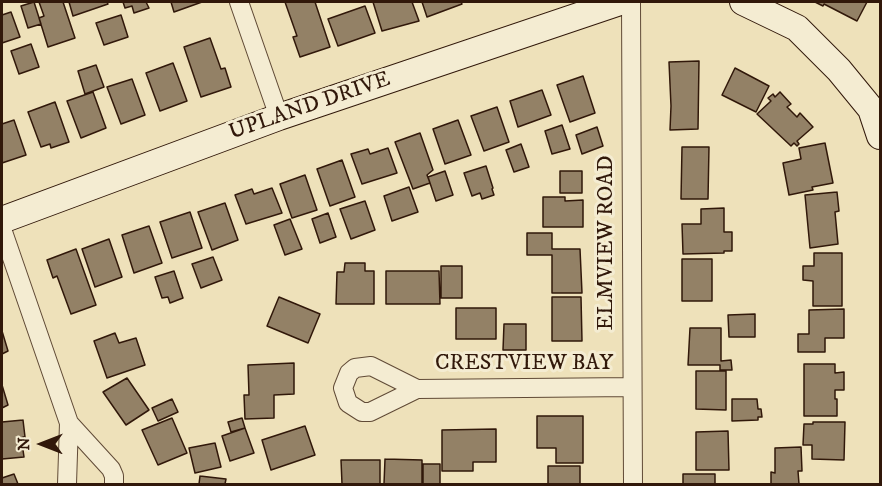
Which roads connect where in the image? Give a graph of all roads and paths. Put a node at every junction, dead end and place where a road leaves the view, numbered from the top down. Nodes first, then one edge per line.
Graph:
1 (239, 2) edge
2 (621, 2) edge
3 (631, 2) edge
4 (742, 2) edge
5 (279, 117) junction
6 (880, 136) edge
7 (2, 220) edge
8 (2, 229) edge
9 (632, 387) junction
10 (417, 389) dead end
11 (69, 423) junction
12 (67, 484) edge
13 (114, 484) edge
14 (633, 484) edge

1 - 5 street
2 - 5 street, UPLAND DRIVE
3 - 9 street, ELMVIEW ROAD
4 - 6 street
5 - 7 street, UPLAND DRIVE
8 - 11 street
9 - 10 street, CRESTVIEW BAY
9 - 14 street, ELMVIEW ROAD
11 - 12 street
11 - 13 street

